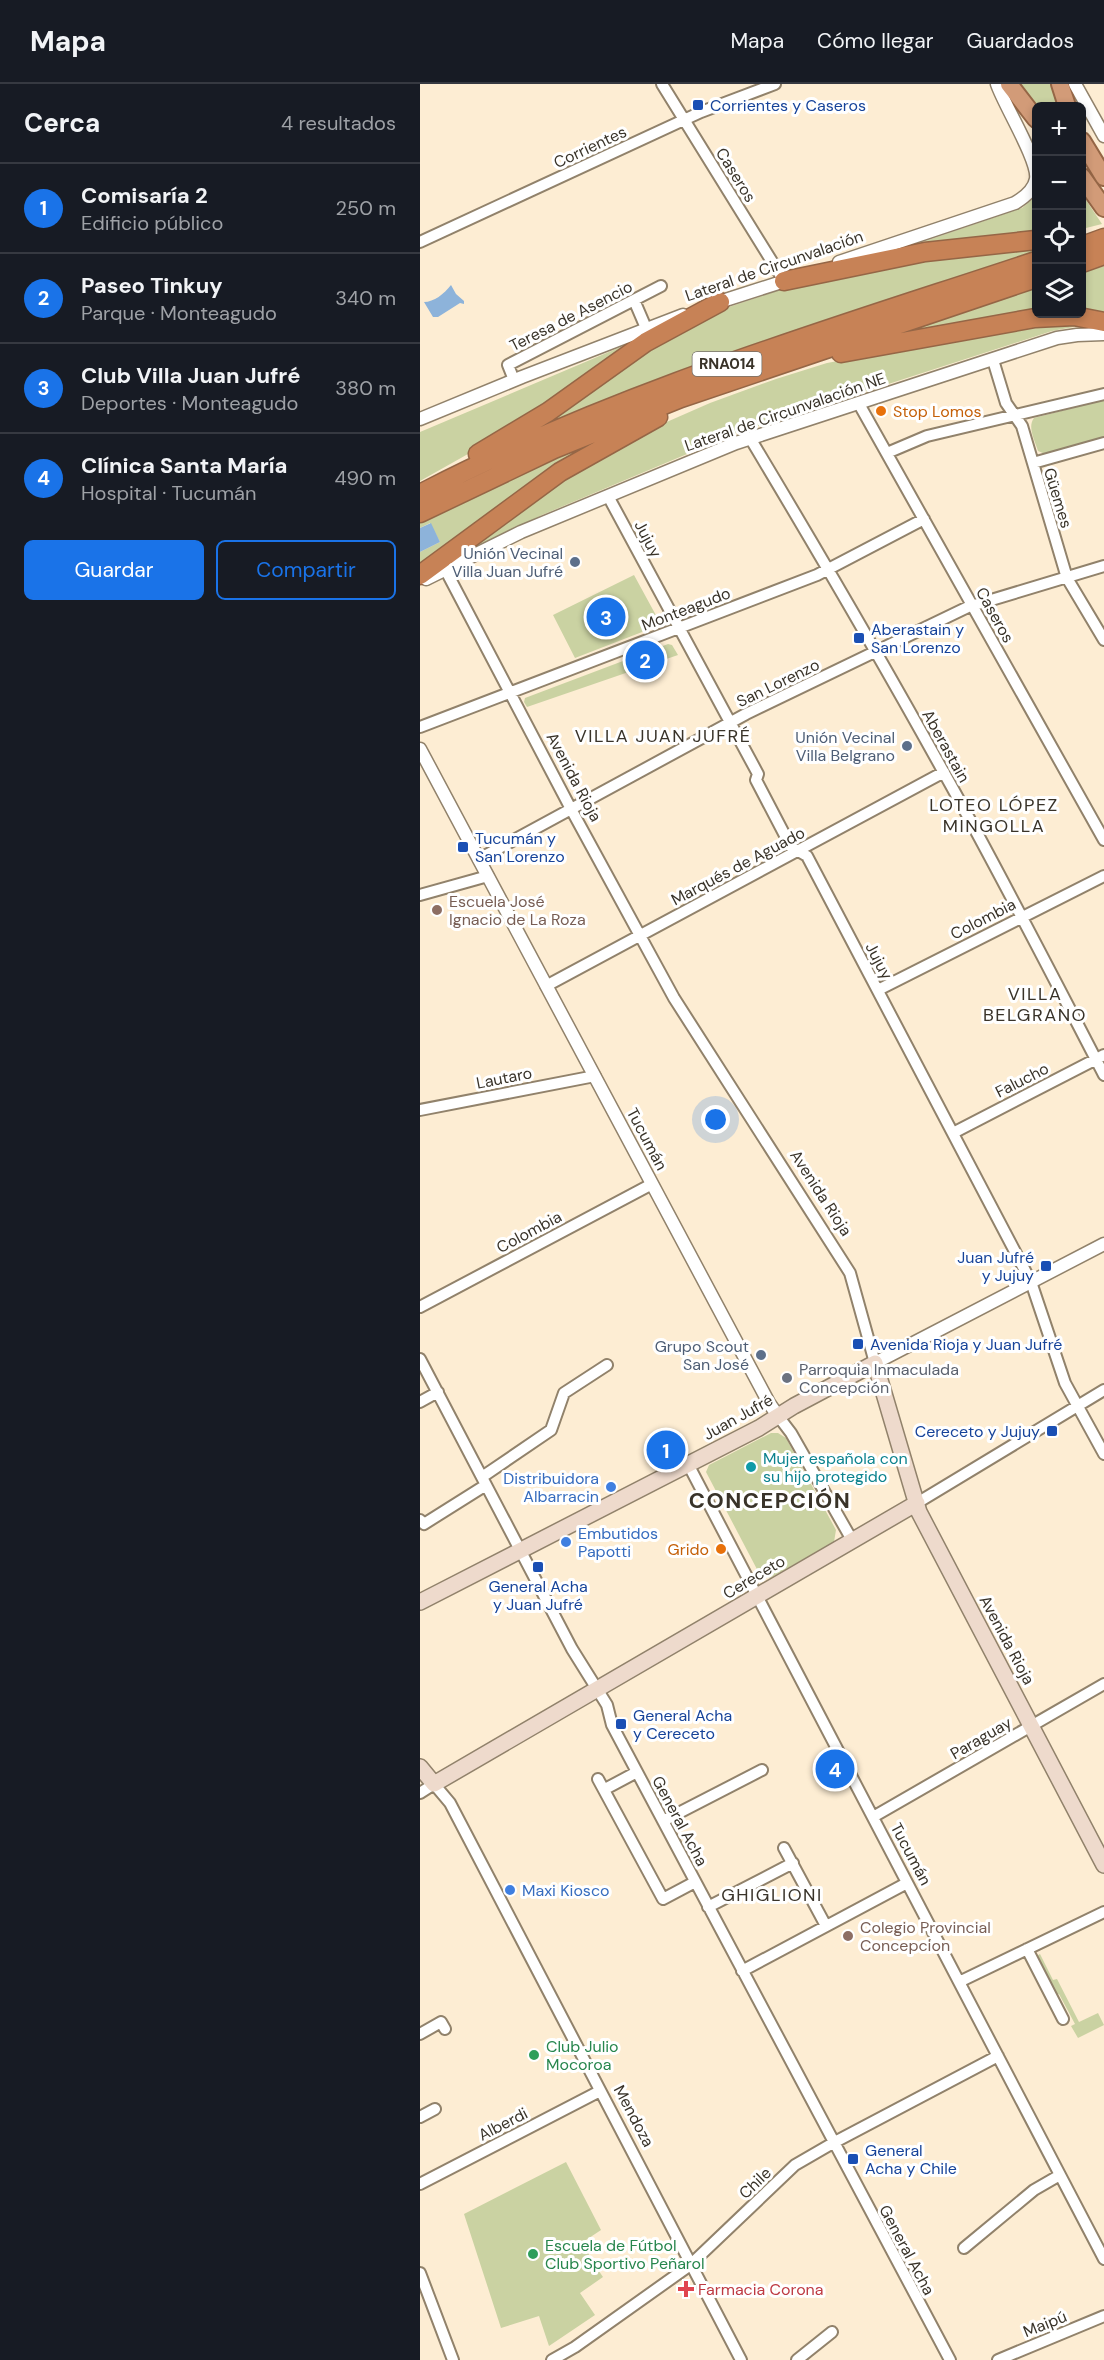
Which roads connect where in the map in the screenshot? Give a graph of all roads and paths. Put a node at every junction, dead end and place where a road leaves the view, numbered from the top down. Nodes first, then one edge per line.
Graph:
1 (662, 84) edge
2 (775, 84) edge
3 (997, 84) edge
4 (1008, 84) edge
5 (1060, 84) edge
6 (1075, 84) edge
7 (1066, 102) edge
8 (1032, 114) edge
9 (685, 120) junction
10 (1104, 136) edge
11 (1086, 148) edge
12 (1104, 177) edge
13 (1086, 183) edge
14 (1101, 204) edge
15 (1104, 230) edge
16 (1086, 234) edge
17 (1104, 238) edge
18 (1032, 240) edge
19 (420, 242) edge
20 (1092, 256) edge
21 (1032, 262) edge
22 (1032, 279) edge
23 (784, 281) junction
24 (662, 286) dead end
25 (634, 300) junction
26 (720, 302) junction
27 (1104, 322) edge
28 (646, 328) junction
29 (1104, 334) edge
30 (527, 355) junction
31 (993, 360) junction
32 (766, 368) junction
33 (534, 372) junction
34 (514, 380) junction
35 (732, 380) junction
36 (1104, 394) edge
37 (859, 404) junction
38 (1015, 416) junction
39 (420, 419) edge
40 (750, 438) junction
41 (1104, 443) edge
42 (886, 453) junction
43 (1033, 463) junction
44 (420, 491) edge
45 (608, 496) junction
46 (420, 513) edge
47 (924, 519) junction
48 (1104, 566) edge
49 (445, 569) junction
50 (828, 569) junction
51 (420, 575) edge
52 (1066, 577) junction
53 (420, 582) edge
54 (973, 606) junction
55 (679, 628) junction
56 (1104, 640) edge
57 (877, 652) junction
58 (510, 693) junction
59 (730, 723) junction
60 (420, 727) edge
61 (420, 749) edge
62 (944, 772) junction
63 (571, 809) junction
64 (1104, 840) edge
65 (797, 851) junction
66 (479, 859) junction
67 (488, 876) junction
68 (1104, 876) edge
69 (420, 895) edge
70 (1022, 915) junction
71 (639, 936) junction
72 (546, 986) junction
73 (878, 990) junction
74 (1100, 1057) edge
75 (1104, 1075) edge
76 (595, 1076) junction
77 (420, 1110) edge
78 (953, 1133) junction
79 (652, 1184) junction
80 (1104, 1244) edge
81 (1031, 1282) junction
82 (420, 1307) edge
83 (420, 1359) edge
84 (875, 1363) junction
85 (607, 1365) dead end
86 (1104, 1390) edge
87 (438, 1392) junction
88 (420, 1401) edge
89 (1077, 1406) junction
90 (778, 1416) junction
91 (1104, 1454) edge
92 (688, 1464) junction
93 (484, 1481) junction
94 (917, 1503) junction
95 (420, 1520) edge
96 (852, 1540) junction
97 (520, 1550) junction
98 (757, 1597) junction
99 (420, 1602) edge
100 (1104, 1684) edge
101 (598, 1689) junction
102 (1032, 1725) junction
103 (420, 1767) edge
104 (762, 1770) dead end
105 (637, 1772) junction
106 (598, 1779) dead end
107 (434, 1784) junction
108 (605, 1789) junction
109 (420, 1793) edge
110 (873, 1817) junction
111 (663, 1821) junction
112 (784, 1848) dead end
113 (792, 1863) junction
114 (1104, 1865) edge
115 (695, 1882) junction
116 (907, 1883) junction
117 (708, 1907) junction
118 (1104, 1912) edge
119 (826, 1926) junction
120 (1027, 1949) junction
121 (742, 1971) junction
122 (959, 1982) junction
123 (1063, 2019) dead end
124 (445, 2029) dead end
125 (420, 2034) edge
126 (998, 2056) junction
127 (600, 2091) junction
128 (435, 2109) dead end
129 (420, 2117) edge
130 (833, 2143) junction
131 (1060, 2175) junction
132 (420, 2184) edge
133 (964, 2248) dead end
134 (1104, 2259) edge
135 (691, 2264) junction
136 (420, 2273) edge
137 (1104, 2316) edge
138 (832, 2332) dead end
139 (453, 2360) edge
140 (552, 2360) edge
141 (741, 2360) edge
142 (797, 2360) edge
143 (950, 2360) edge
144 (998, 2360) edge

1 - 9 street, Caseros
2 - 9 street, Corrientes
3 - 23 street, Lateral de Circunvalación
4 - 8 highway
5 - 7 highway
6 - 10 street
9 - 19 street, Corrientes
9 - 23 street, Caseros
11 - 12 highway
13 - 14 highway
15 - 16 highway
17 - 20 highway
18 - 23 highway
21 - 44 highway, RNA014
22 - 32 highway, RNA014
23 - 26 street, Lateral de Circunvalación
24 - 25 street, Teresa de Asencio
25 - 28 street
25 - 30 street, Teresa de Asencio
26 - 28 street, Lateral de Circunvalación
26 - 44 highway
27 - 32 highway
28 - 33 street, Lateral de Circunvalación
29 - 31 street, Lateral de Circunvalación NE
30 - 33 street
30 - 34 street, Teresa de Asencio
31 - 37 street, Lateral de Circunvalación NE
31 - 38 street, Güemes
32 - 35 highway, RNA014
33 - 34 street, Lateral de Circunvalación
34 - 39 street, Lateral de Circunvalación
35 - 46 highway, RNA014
35 - 51 highway
36 - 38 street
37 - 40 street, Lateral de Circunvalación NE
37 - 42 street, Caseros
38 - 42 street
38 - 43 street, Güemes
40 - 45 street, Lateral de Circunvalación NE
40 - 50 street, Aberastain
41 - 43 street
42 - 47 street, Caseros
43 - 52 street, Güemes
45 - 49 street, Lateral de Circunvalación NE
45 - 55 street, Jujuy
47 - 50 street, Monteagudo
47 - 54 street, Caseros
48 - 52 street, San Lorenzo
49 - 53 street, Lateral de Circunvalación NE
49 - 58 street, Avenida Rioja
50 - 55 street, Monteagudo
50 - 57 street, Aberastain
52 - 54 street, San Lorenzo
52 - 56 street, Güemes
54 - 57 street, San Lorenzo
54 - 64 street, Caseros
55 - 58 street, Monteagudo
55 - 59 street, Jujuy
57 - 59 street, San Lorenzo
57 - 62 street, Aberastain
58 - 60 street, Monteagudo
58 - 63 street, Avenida Rioja
59 - 63 street, San Lorenzo
59 - 65 street, Jujuy
61 - 66 street, Tucumán
62 - 65 street, Marqués de Aguado
62 - 70 street, Aberastain
63 - 66 street, San Lorenzo
63 - 71 street, Avenida Rioja
65 - 71 street, Marqués de Aguado
65 - 73 street, Jujuy
66 - 67 street, Tucumán
67 - 69 street
67 - 72 street, Tucumán
68 - 70 street, Colombia
70 - 73 street, Colombia
70 - 74 street, Aberastain
71 - 72 street, Marqués de Aguado
71 - 84 street, Avenida Rioja
72 - 76 street, Tucumán
73 - 78 street, Jujuy
74 - 75 street, Aberastain
74 - 78 street, Falucho
76 - 77 street, Lautaro
76 - 79 street, Tucumán
78 - 81 street, Jujuy
79 - 82 street, Colombia
79 - 90 street, Tucumán
80 - 81 street, Juan Jufré
81 - 84 street, Juan Jufré
81 - 89 street, Jujuy
83 - 87 street, General Acha
84 - 90 main road, Juan Jufré
84 - 94 main road, Avenida Rioja
85 - 93 street
86 - 89 street, Cereceto
87 - 88 street
87 - 93 street, General Acha
89 - 91 street, Jujuy
89 - 94 street, Cereceto
90 - 92 main road, Juan Jufré
90 - 96 street, Tucumán
92 - 97 main road, Juan Jufré
92 - 98 street, Tucumán
93 - 95 street
93 - 97 street, General Acha
94 - 96 main road, Cereceto
94 - 102 main road, Avenida Rioja
96 - 98 main road, Cereceto
97 - 99 main road, Juan Jufré
97 - 101 street, General Acha
98 - 101 main road, Cereceto
98 - 110 street, Tucumán
100 - 102 street, Paraguay
101 - 105 street, General Acha
101 - 107 main road, Cereceto
102 - 110 street, Paraguay
102 - 114 main road, Avenida Rioja
103 - 107 main road, Mendoza
104 - 111 street
105 - 108 street
105 - 111 street, General Acha
106 - 108 street
107 - 109 street, Cereceto
107 - 127 street, Mendoza
108 - 115 street
110 - 116 street, Tucumán
111 - 115 street, General Acha
112 - 113 street
113 - 117 street
113 - 119 street
115 - 117 street, General Acha
116 - 119 street
116 - 122 street, Tucumán
117 - 121 street, General Acha
118 - 120 street
119 - 121 street
120 - 122 street
120 - 123 street
121 - 130 street, General Acha
122 - 126 street, Tucumán
124 - 125 street
126 - 130 street, Chile
126 - 131 street, Tucumán
127 - 132 street, Alberdi
127 - 135 street, Mendoza
128 - 129 street
130 - 135 street, Chile
130 - 143 street, General Acha
131 - 133 street
131 - 134 street, Tucumán
135 - 140 street, Chile
135 - 141 street, Mendoza
136 - 139 street
137 - 144 street, Maipú
138 - 142 street

